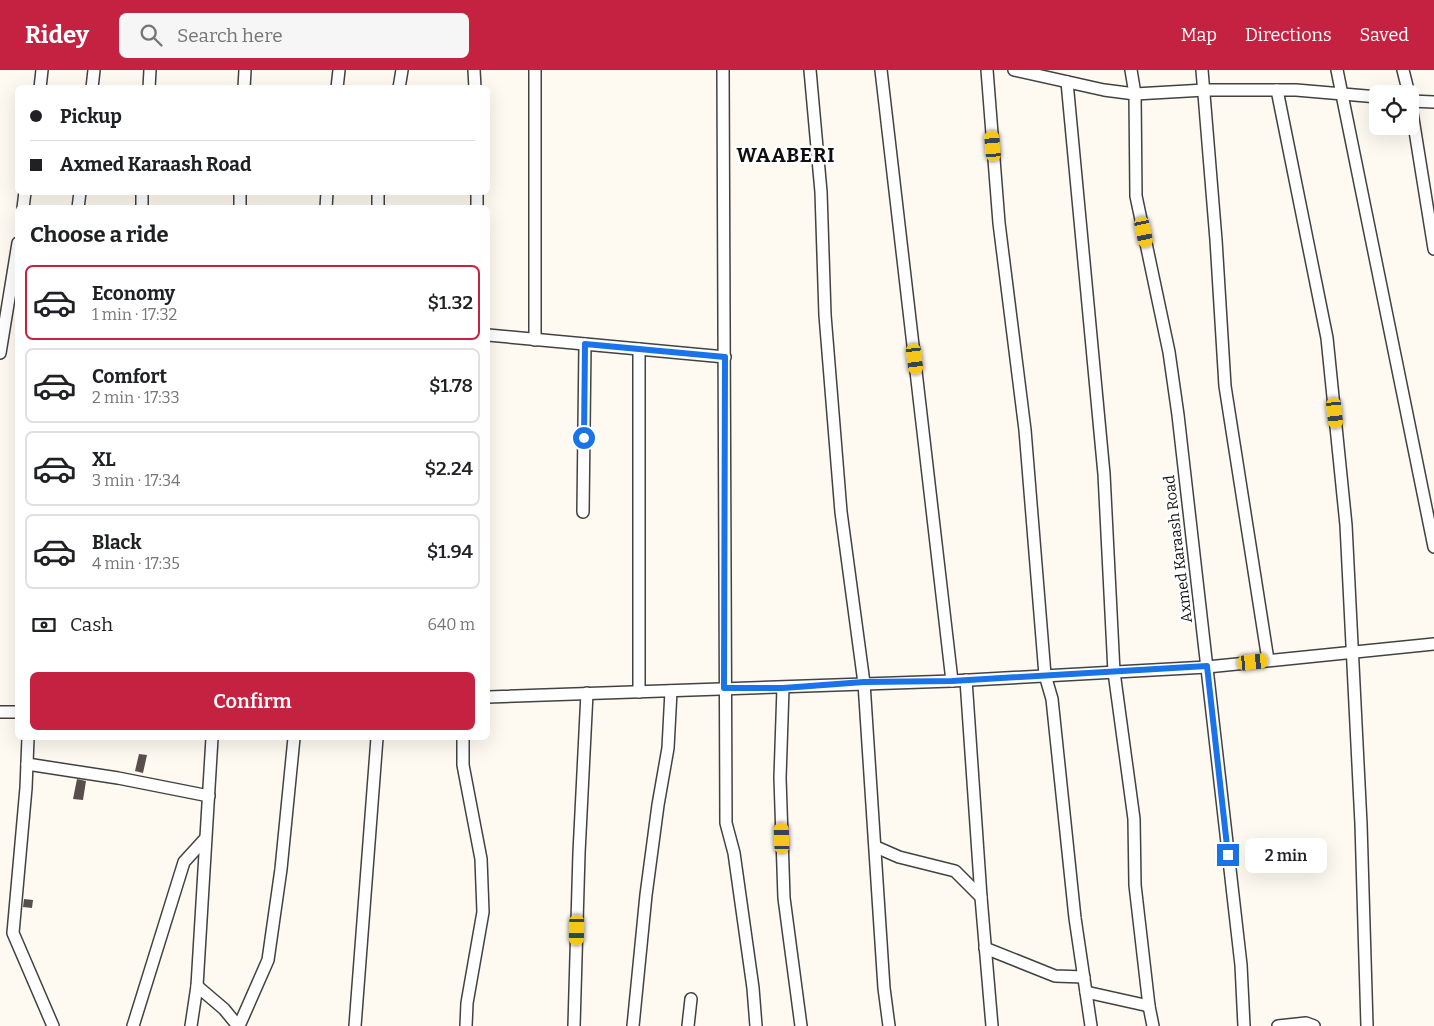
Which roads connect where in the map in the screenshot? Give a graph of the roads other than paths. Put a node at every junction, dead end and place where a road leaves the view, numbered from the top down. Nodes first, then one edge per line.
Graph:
1 (42, 70) edge
2 (94, 70) edge
3 (150, 70) edge
4 (245, 70) edge
5 (339, 70) edge
6 (402, 70) edge
7 (474, 70) edge
8 (535, 70) edge
9 (723, 70) edge
10 (810, 70) edge
11 (881, 70) edge
12 (986, 70) edge
13 (1014, 70) edge
14 (1131, 70) edge
15 (1202, 70) edge
16 (1337, 70) edge
17 (1403, 70) edge
18 (1067, 82) junction
19 (40, 85) edge
20 (92, 85) edge
21 (148, 85) edge
22 (244, 85) edge
23 (337, 85) edge
24 (400, 85) edge
25 (475, 85) edge
26 (1407, 85) edge
27 (1205, 90) junction
28 (1277, 90) junction
29 (1134, 94) junction
30 (1341, 94) junction
31 (1369, 97) edge
32 (1419, 101) edge
33 (1434, 102) edge
34 (1416, 135) edge
35 (1434, 249) edge
36 (15, 262) edge
37 (490, 335) edge
38 (535, 340) junction
39 (585, 344) junction
40 (639, 349) junction
41 (0, 354) edge
42 (725, 357) junction
43 (583, 512) dead end
44 (1434, 547) edge
45 (1434, 644) edge
46 (1352, 651) junction
47 (1268, 660) junction
48 (1207, 666) junction
49 (1114, 672) junction
50 (1045, 675) junction
51 (966, 680) junction
52 (952, 681) junction
53 (864, 682) junction
54 (724, 688) junction
55 (783, 688) junction
56 (671, 691) junction
57 (639, 692) junction
58 (587, 693) junction
59 (490, 697) edge
60 (0, 712) edge
61 (15, 712) edge
62 (28, 740) edge
63 (212, 740) edge
64 (294, 740) edge
65 (377, 740) edge
66 (463, 740) edge
67 (27, 764) junction
68 (209, 796) junction
69 (205, 839) junction
70 (876, 847) junction
71 (981, 897) junction
72 (985, 948) junction
73 (1084, 977) junction
74 (196, 986) junction
75 (1086, 992) junction
76 (691, 999) dead end
77 (1149, 1006) junction
78 (53, 1026) edge
79 (133, 1026) edge
80 (191, 1026) edge
81 (238, 1026) edge
82 (355, 1026) edge
83 (466, 1026) edge
84 (574, 1026) edge
85 (633, 1026) edge
86 (688, 1026) edge
87 (756, 1026) edge
88 (801, 1026) edge
89 (889, 1026) edge
90 (992, 1026) edge
91 (1091, 1026) edge
92 (1153, 1026) edge
93 (1244, 1026) edge
94 (1278, 1026) edge
95 (1314, 1026) edge
96 (1367, 1026) edge

1 - 19 street
2 - 20 street
3 - 21 street
4 - 22 street
5 - 23 street
6 - 24 street
7 - 25 street
8 - 38 street
9 - 42 street
10 - 53 street
11 - 52 street
12 - 50 street
13 - 18 street
14 - 29 street, Axmed Karaash Road
15 - 27 street
16 - 30 street
17 - 26 street
18 - 29 street
18 - 49 street
27 - 28 street
27 - 29 street
27 - 47 street
28 - 30 street
28 - 46 street
29 - 48 street, Axmed Karaash Road
30 - 31 street
30 - 44 street
32 - 33 street
34 - 35 street
36 - 41 street
37 - 38 street
38 - 39 street
39 - 40 street
39 - 43 street
40 - 42 street
40 - 57 street
42 - 54 street
45 - 46 street
46 - 47 street
46 - 96 street
47 - 48 street
48 - 49 street
48 - 93 street, Axmed Karaash Road
49 - 50 street
49 - 77 street
50 - 51 street
50 - 73 street
51 - 52 street
51 - 71 street
52 - 53 street
53 - 55 street
53 - 70 street
54 - 55 street
54 - 56 street
54 - 87 street
55 - 88 street
56 - 57 street
56 - 85 street
57 - 58 street
58 - 59 street
58 - 84 street
60 - 61 street
62 - 67 street
63 - 68 street
64 - 81 street
65 - 82 street
66 - 83 street
67 - 68 street
67 - 78 street
68 - 69 street
69 - 74 street
69 - 79 street
70 - 71 street
70 - 89 street
71 - 72 street
72 - 73 street
72 - 90 street
73 - 75 street
74 - 80 street
74 - 81 street
75 - 77 street
75 - 91 street
76 - 86 street
77 - 92 street
94 - 95 street

